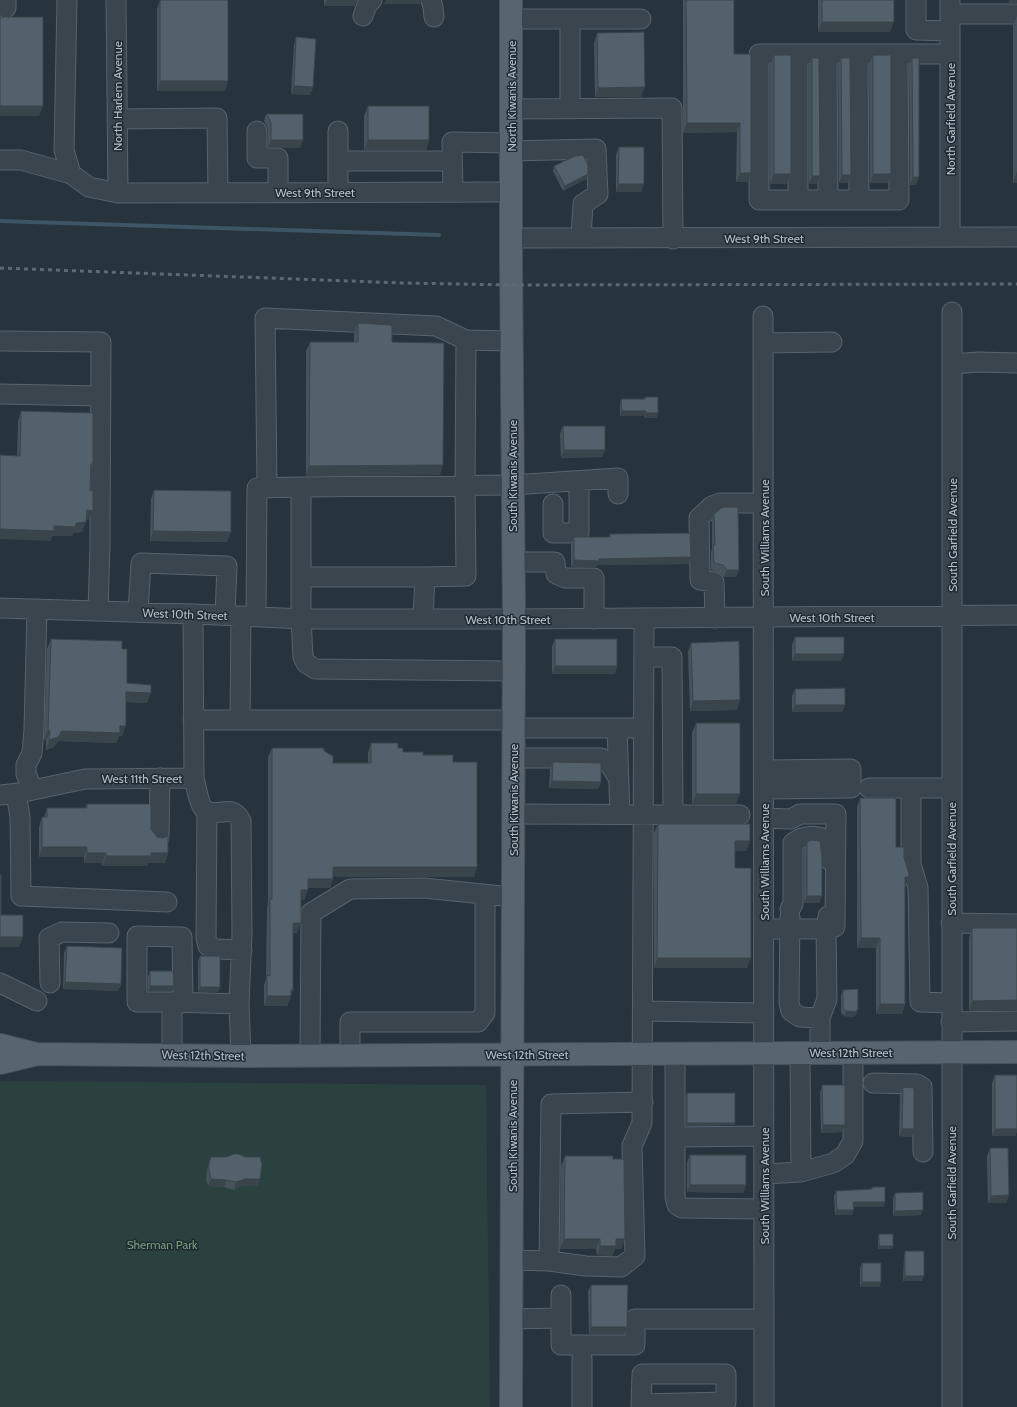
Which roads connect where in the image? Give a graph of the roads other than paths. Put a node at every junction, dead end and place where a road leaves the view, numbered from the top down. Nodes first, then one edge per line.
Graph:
1 (67, 0) edge
2 (116, 0) edge
3 (916, 0) edge
4 (511, 9) edge
5 (1017, 14) edge
6 (950, 15) edge
7 (570, 19) junction
8 (641, 19) dead end
9 (798, 54) junction
10 (827, 54) junction
11 (858, 54) junction
12 (898, 54) junction
13 (950, 54) junction
14 (570, 108) junction
15 (511, 109) junction
16 (117, 119) junction
17 (257, 131) dead end
18 (338, 131) dead end
19 (511, 147) junction
20 (0, 160) edge
21 (338, 161) junction
22 (452, 161) junction
23 (71, 174) junction
24 (278, 192) junction
25 (338, 192) junction
26 (453, 192) junction
27 (512, 192) junction
28 (118, 193) junction
29 (218, 193) junction
30 (798, 200) junction
31 (828, 200) junction
32 (859, 200) junction
33 (950, 237) junction
34 (1017, 237) edge
35 (511, 238) junction
36 (581, 238) junction
37 (673, 239) junction
38 (952, 312) dead end
39 (763, 316) dead end
40 (466, 340) junction
41 (0, 341) edge
42 (511, 341) junction
43 (832, 342) dead end
44 (763, 343) junction
45 (1017, 363) edge
46 (952, 364) junction
47 (0, 394) edge
48 (101, 396) junction
49 (579, 481) junction
50 (512, 485) junction
51 (465, 486) junction
52 (267, 487) junction
53 (301, 487) junction
54 (618, 494) dead end
55 (763, 503) junction
56 (553, 504) dead end
57 (513, 562) junction
58 (301, 577) junction
59 (425, 577) junction
60 (0, 608) edge
61 (37, 609) junction
62 (98, 611) junction
63 (138, 612) junction
64 (193, 614) junction
65 (1017, 615) edge
66 (241, 616) junction
67 (952, 616) junction
68 (764, 617) junction
69 (301, 618) junction
70 (644, 618) junction
71 (715, 618) junction
72 (424, 619) junction
73 (514, 619) junction
74 (594, 619) junction
75 (644, 657) junction
76 (514, 671) junction
77 (193, 720) junction
78 (240, 720) junction
79 (513, 724) junction
80 (617, 728) junction
81 (643, 728) junction
82 (513, 758) junction
83 (764, 770) junction
84 (160, 778) junction
85 (194, 778) junction
86 (619, 779) junction
87 (869, 788) dead end
88 (911, 788) junction
89 (952, 788) junction
90 (764, 789) junction
91 (16, 793) edge
92 (207, 811) junction
93 (513, 814) junction
94 (620, 814) junction
95 (642, 814) junction
96 (673, 814) junction
97 (740, 815) dead end
98 (764, 818) junction
99 (791, 819) junction
100 (159, 837) edge
101 (485, 894) junction
102 (513, 897) junction
103 (167, 902) dead end
104 (790, 909) junction
105 (951, 923) junction
106 (1017, 924) edge
107 (764, 929) junction
108 (790, 929) junction
109 (826, 929) junction
110 (109, 933) dead end
111 (242, 950) junction
112 (0, 984) edge
113 (239, 1004) junction
114 (643, 1011) junction
115 (951, 1012) junction
116 (764, 1013) junction
117 (820, 1018) junction
118 (1017, 1021) edge
119 (0, 1045) edge
120 (853, 1052) junction
121 (951, 1052) junction
122 (1017, 1052) edge
123 (675, 1053) junction
124 (764, 1053) junction
125 (810, 1053) junction
126 (36, 1054) junction
127 (512, 1054) junction
128 (643, 1054) junction
129 (172, 1055) junction
130 (310, 1055) junction
131 (350, 1055) junction
132 (241, 1056) junction
133 (0, 1063) edge
134 (873, 1083) dead end
135 (643, 1102) junction
136 (764, 1136) junction
137 (675, 1137) junction
138 (923, 1152) dead end
139 (801, 1172) junction
140 (764, 1174) junction
141 (764, 1209) junction
142 (511, 1260) junction
143 (549, 1261) junction
144 (561, 1295) dead end
145 (561, 1318) junction
146 (511, 1319) junction
147 (764, 1319) junction
148 (582, 1358) dead end
149 (511, 1407) edge
150 (582, 1407) edge
151 (764, 1407) edge
152 (952, 1407) edge

1 - 23 street
2 - 16 street, North Harlem Avenue
3 - 6 street
4 - 7 street
4 - 15 main road, North Kiwanis Avenue
5 - 6 street
6 - 13 street, North Garfield Avenue
7 - 8 street
7 - 14 street
9 - 10 street
9 - 30 street
9 - 30 street
10 - 11 street
10 - 31 street
11 - 12 street
11 - 32 street
12 - 13 street
12 - 32 street
13 - 33 street, North Garfield Avenue
14 - 15 street
14 - 37 street
15 - 19 main road, North Kiwanis Avenue
16 - 28 street, North Harlem Avenue
16 - 29 street
17 - 24 street
18 - 21 street
19 - 22 street
19 - 27 main road, North Kiwanis Avenue
19 - 36 street
20 - 23 street
21 - 22 street
21 - 25 street
22 - 26 street
23 - 28 street, West 9th Street
24 - 25 street, West 9th Street
24 - 29 street, West 9th Street
25 - 26 street, West 9th Street
26 - 27 street, West 9th Street
27 - 35 main road, South Kiwanis Avenue
28 - 29 street, West 9th Street
30 - 31 street
31 - 32 street
33 - 34 street, West 9th Street
33 - 37 street, West 9th Street
35 - 36 street, West 9th Street
35 - 42 main road, South Kiwanis Avenue
36 - 37 street, West 9th Street
38 - 46 street, South Garfield Avenue
39 - 44 street, South Williams Avenue
40 - 42 street
40 - 51 street
40 - 52 street
41 - 48 street
42 - 50 main road, South Kiwanis Avenue
43 - 44 street
44 - 55 street, South Williams Avenue
45 - 46 street
46 - 67 street, South Garfield Avenue
47 - 48 street
48 - 62 street
49 - 50 street
49 - 54 street
49 - 56 street
50 - 51 street
50 - 57 main road, South Kiwanis Avenue
51 - 53 street
51 - 59 street
52 - 53 street
52 - 66 street
53 - 58 street
55 - 68 street, South Williams Avenue
55 - 71 street
57 - 73 main road, South Kiwanis Avenue
57 - 74 street
58 - 59 street
58 - 69 street
59 - 72 street
60 - 61 street, West 10th Street
61 - 62 street, West 10th Street
61 - 91 street
62 - 63 street, West 10th Street
63 - 64 street, West 10th Street
63 - 66 street
64 - 66 street, West 10th Street
64 - 77 street, West 11th Street
65 - 67 street, West 10th Street
66 - 69 street, West 10th Street
66 - 78 street
67 - 68 street, West 10th Street
67 - 89 street, South Garfield Avenue
68 - 71 street, West 10th Street
68 - 83 street, South Williams Avenue
69 - 72 street, West 10th Street
69 - 76 street
70 - 71 street, West 10th Street
70 - 74 street, West 10th Street
70 - 75 street
72 - 73 street, West 10th Street
73 - 74 street, West 10th Street
73 - 76 main road, South Kiwanis Avenue
75 - 81 street
75 - 96 street
76 - 79 main road, South Kiwanis Avenue
77 - 78 street
77 - 85 street, West 11th Street
78 - 79 street
79 - 80 street
79 - 82 main road, South Kiwanis Avenue
80 - 81 street
80 - 86 street
81 - 95 street
82 - 86 street
82 - 93 main road, South Kiwanis Avenue
83 - 90 street, South Williams Avenue
83 - 90 street
84 - 85 street, West 11th Street
84 - 91 street, West 11th Street
84 - 100 street
85 - 92 street
86 - 94 street
87 - 88 street
88 - 89 street
88 - 115 street
89 - 105 street, South Garfield Avenue
90 - 98 street, South Williams Avenue
91 - 103 street
92 - 111 street
92 - 111 street
93 - 94 street
93 - 102 main road, South Kiwanis Avenue
94 - 95 street
95 - 96 street
95 - 114 street
96 - 97 street
98 - 99 street
98 - 107 street, South Williams Avenue
99 - 104 street
99 - 109 street
101 - 102 street
101 - 130 street
101 - 131 street
102 - 127 main road, South Kiwanis Avenue
104 - 108 street
104 - 109 street
105 - 106 street
105 - 115 street, South Garfield Avenue
107 - 108 street
107 - 116 street, South Williams Avenue
108 - 109 street
108 - 117 street
109 - 117 street
110 - 112 street
111 - 113 street
113 - 129 street
113 - 132 street
114 - 116 street
114 - 128 street
115 - 118 street
115 - 121 street, South Garfield Avenue
116 - 124 street, South Williams Avenue
117 - 125 street
119 - 126 main road, West 12th Street
120 - 121 main road, West 12th Street
120 - 125 main road, West 12th Street
120 - 139 street
121 - 122 main road, West 12th Street
121 - 152 street, South Garfield Avenue
123 - 124 main road, West 12th Street
123 - 128 main road, West 12th Street
123 - 137 street
124 - 125 main road, West 12th Street
124 - 136 street, South Williams Avenue
125 - 139 street
126 - 129 main road, West 12th Street
126 - 133 main road, West 12th Street
127 - 128 main road, West 12th Street
127 - 131 main road, West 12th Street
127 - 142 main road, South Kiwanis Avenue
128 - 135 street
129 - 132 main road, West 12th Street
130 - 131 main road, West 12th Street
130 - 132 main road, West 12th Street
134 - 138 street
135 - 143 street
135 - 143 street
136 - 137 street
136 - 140 street, South Williams Avenue
137 - 141 street
139 - 140 street
140 - 141 street, South Williams Avenue
141 - 147 street, South Williams Avenue
142 - 143 street
142 - 146 main road, South Kiwanis Avenue
144 - 145 street
145 - 146 street
145 - 147 street
146 - 149 main road, South Kiwanis Avenue
147 - 151 street, South Williams Avenue
148 - 150 street

